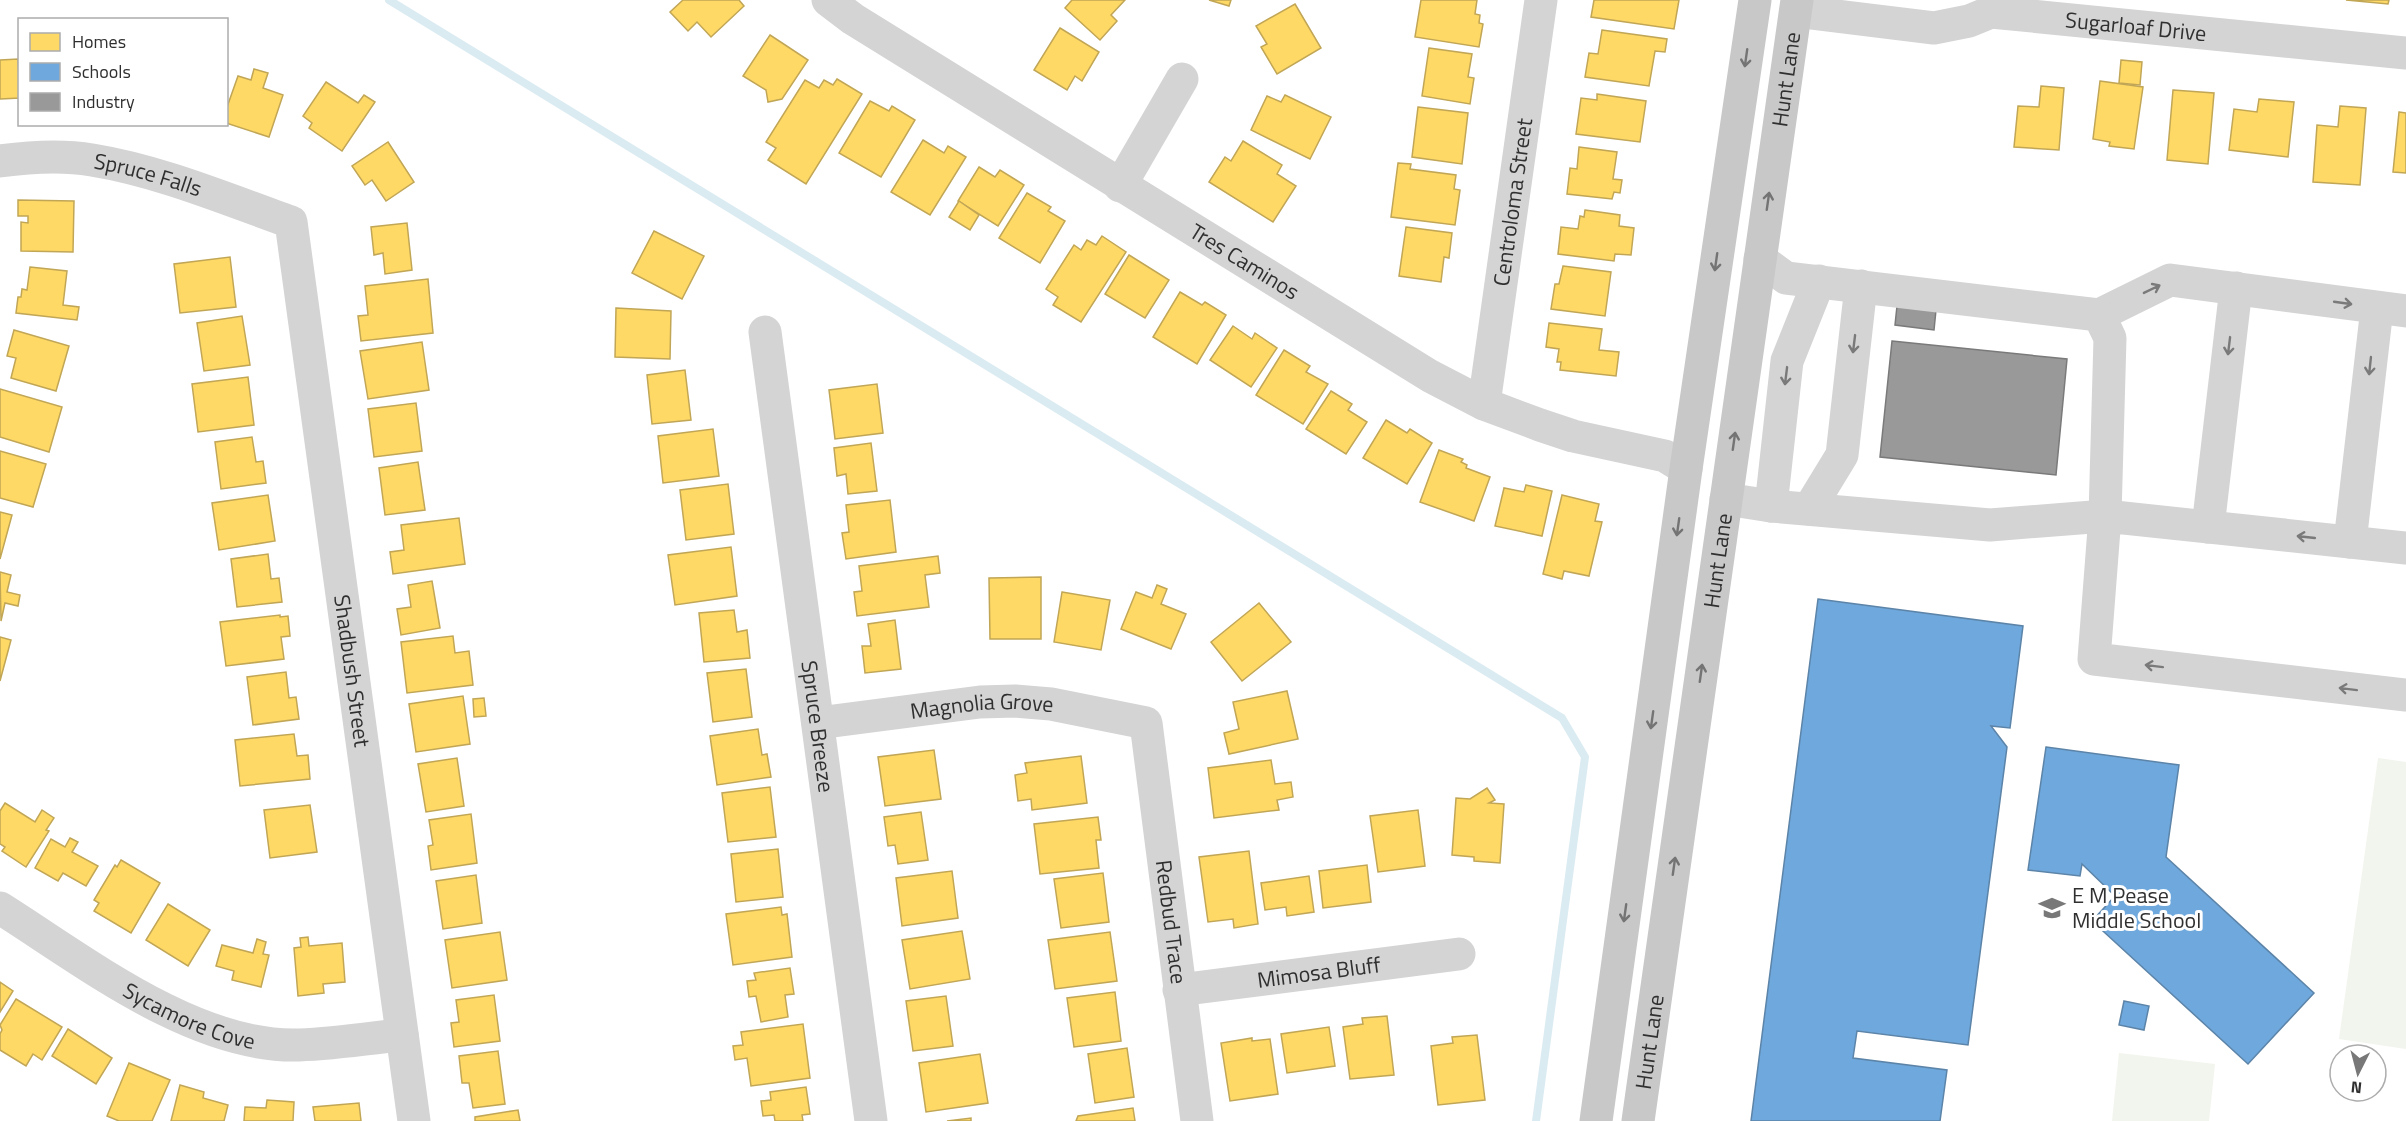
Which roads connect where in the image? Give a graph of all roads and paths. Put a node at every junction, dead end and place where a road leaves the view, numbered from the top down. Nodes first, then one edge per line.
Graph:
1 (828, 0) edge
2 (1541, 0) edge
3 (1755, 0) edge
4 (1797, 5) edge
5 (1992, 6) edge
6 (2406, 53) edge
7 (1182, 79) dead end
8 (0, 161) edge
9 (1728, 184) junction
10 (1120, 186) junction
11 (291, 222) joint
12 (1760, 259) junction
13 (1819, 281) junction
14 (1861, 286) junction
15 (2236, 288) junction
16 (2392, 309) edge
17 (2099, 315) junction
18 (765, 332) dead end
19 (1484, 404) junction
20 (1686, 469) junction
21 (1726, 499) junction
22 (1771, 506) junction
23 (1809, 509) junction
24 (2104, 516) junction
25 (2208, 527) junction
26 (2350, 542) junction
27 (2406, 548) edge
28 (2406, 695) edge
29 (818, 723) junction
30 (1146, 723) joint
31 (0, 908) edge
32 (1459, 954) dead end
33 (1179, 990) junction
34 (402, 1035) junction
35 (1597, 1113) edge
36 (1638, 1116) edge
37 (414, 1121) edge
38 (871, 1121) edge
39 (1197, 1121) edge

1 - 10 street, Tres Caminos
2 - 19 street, Centroloma Street
3 -> 9 main road, Hunt Lane
4 - 5 street, Sugarloaf Drive
12 -> 4 main road, Hunt Lane
5 - 6 street, Sugarloaf Drive
7 - 10 street
8 - 11 street, Spruce Falls
9 - 12 main road
9 -> 20 main road, Hunt Lane
10 - 19 street, Tres Caminos
11 - 34 street, Shadbush Street
12 - 13 street
21 -> 12 main road, Hunt Lane
13 - 14 street
13 -> 22 street
14 - 17 street
14 -> 23 street
15 -> 16 street
17 -> 15 street
15 -> 25 street
16 -> 26 street
17 - 24 street
18 - 29 street, Spruce Breeze
19 - 20 street, Tres Caminos
20 - 21 main road
20 -> 35 main road, Hunt Lane
21 - 22 street
36 -> 21 main road, Hunt Lane
22 - 23 street
23 - 24 street
24 - 25 street
28 -> 24 street
26 -> 25 street
26 - 27 street
29 - 30 street, Magnolia Grove
29 - 38 street, Spruce Breeze
30 - 33 street, Redbud Trace
31 - 34 street, Sycamore Cove
32 - 33 street, Mimosa Bluff
33 - 39 street, Redbud Trace
34 - 37 street, Shadbush Street
35 - 36 main road

